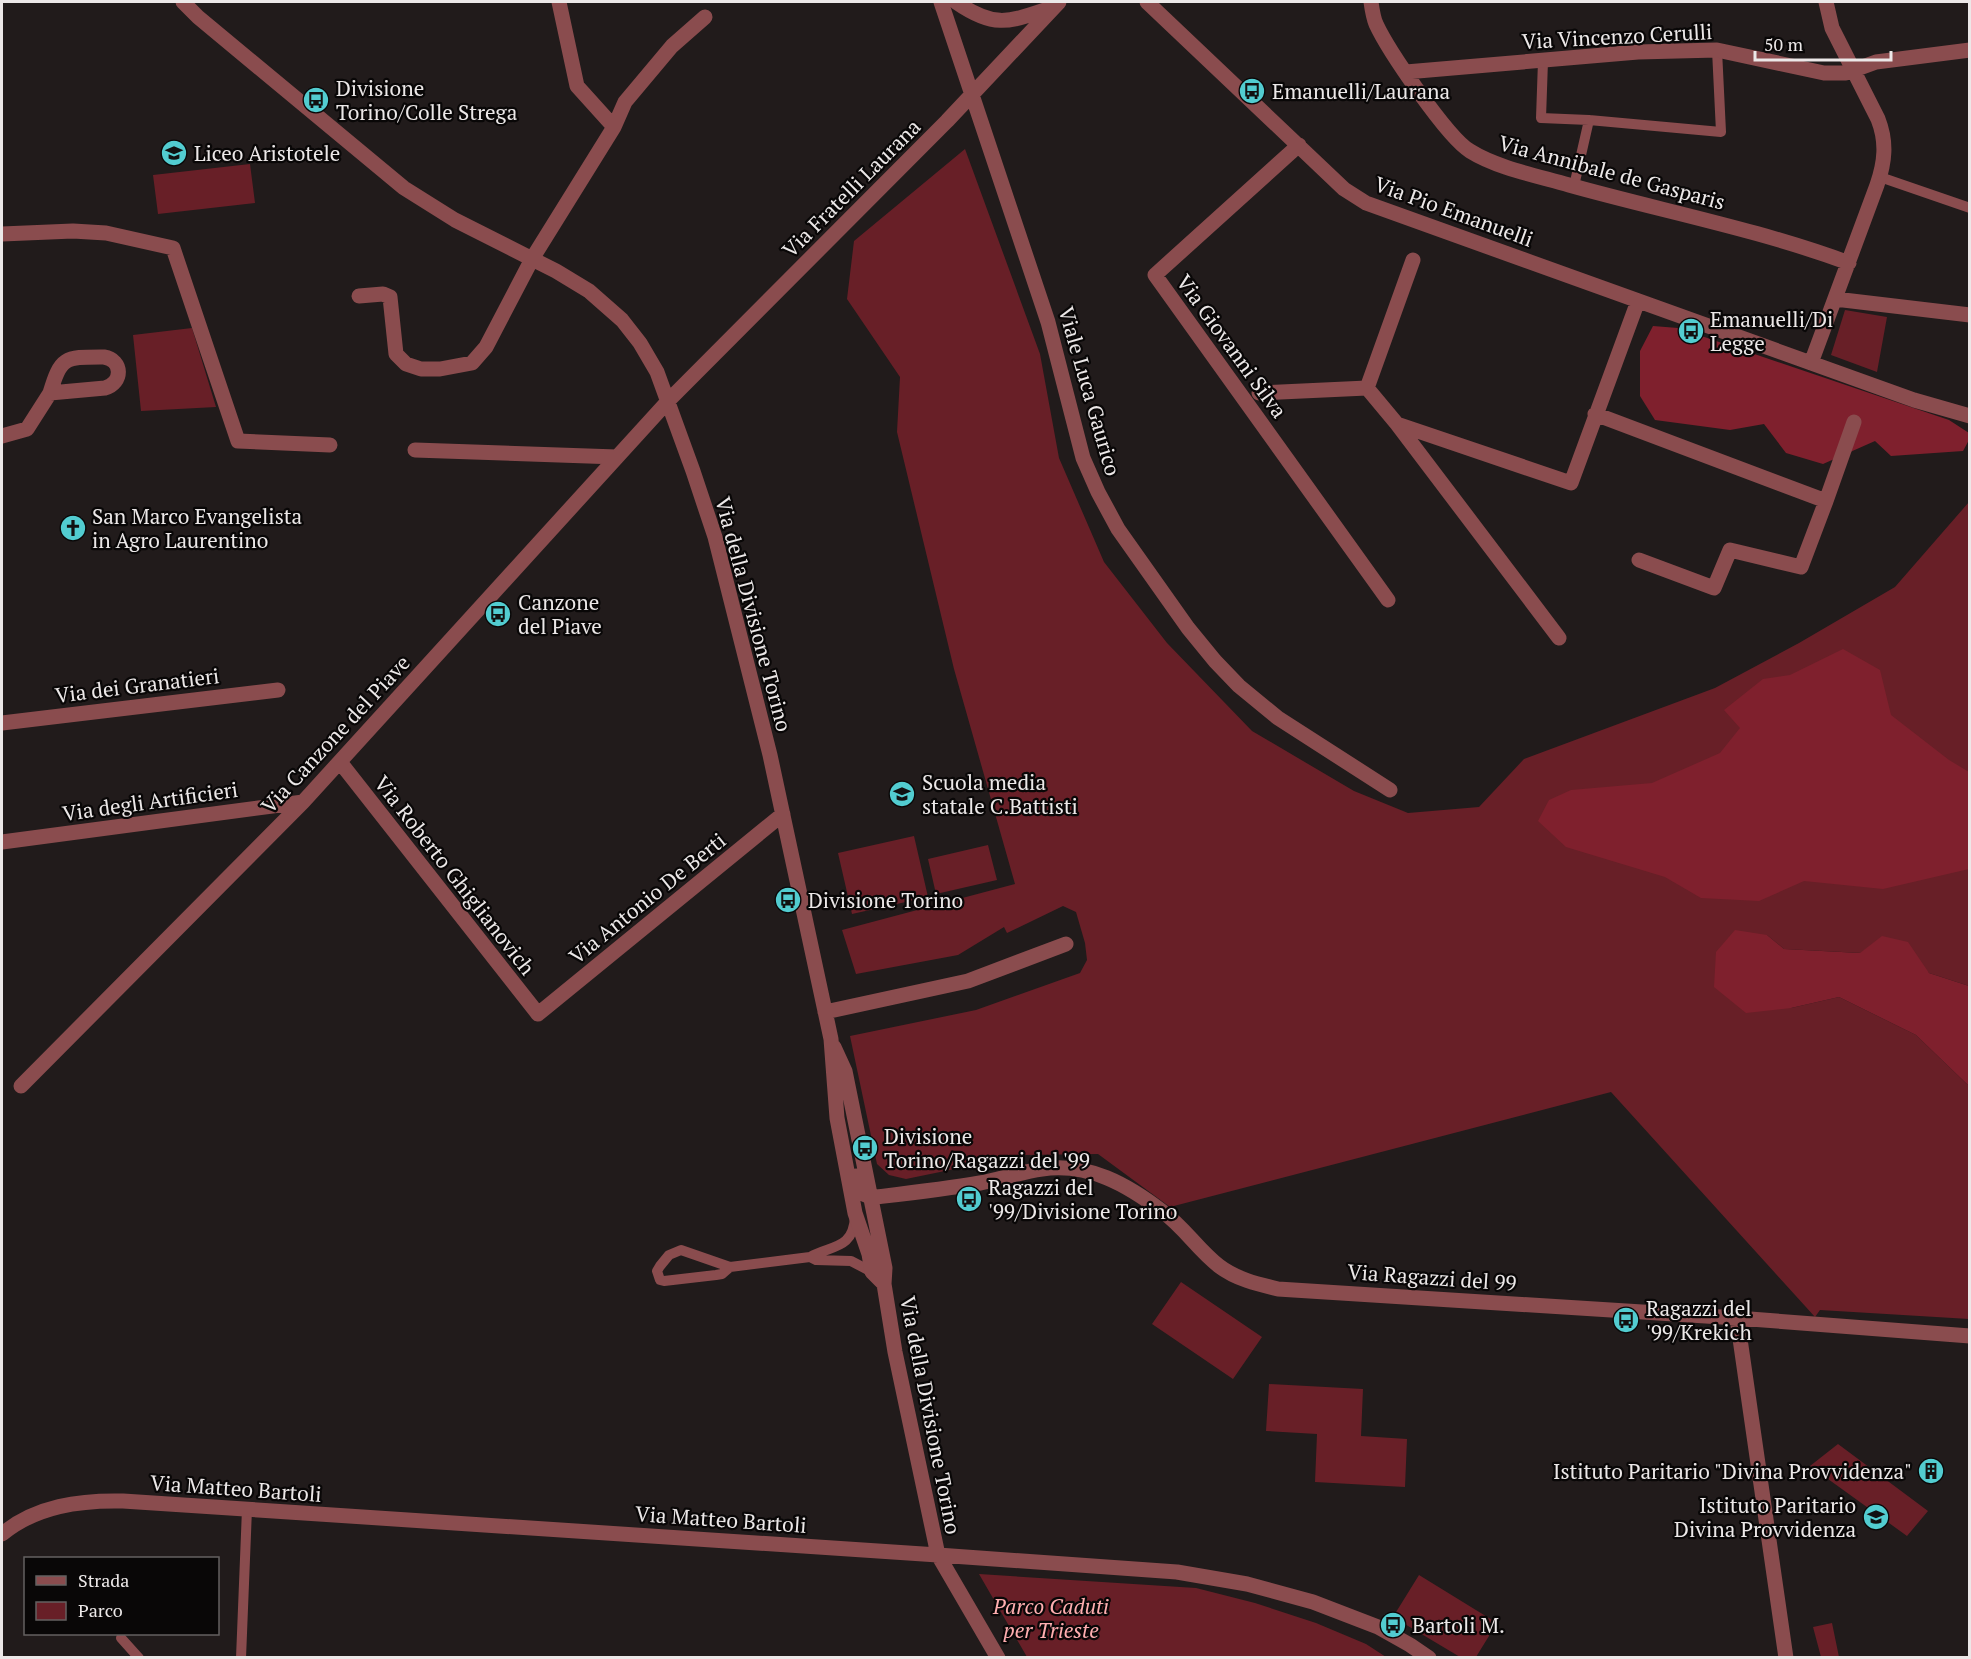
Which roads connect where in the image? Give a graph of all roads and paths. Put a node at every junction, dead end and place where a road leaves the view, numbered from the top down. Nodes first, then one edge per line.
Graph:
1 (183, 2) edge
2 (559, 2) edge
3 (941, 2) edge
4 (956, 2) edge
5 (1147, 2) edge
6 (1371, 2) edge
7 (1826, 2) edge
8 (1056, 4) edge
9 (705, 17) dead end
10 (1717, 50) junction
11 (1970, 50) edge
12 (1543, 61) junction
13 (1854, 70) junction
14 (1406, 72) junction
15 (972, 95) junction
16 (1589, 120) junction
17 (614, 128) junction
18 (1299, 145) junction
19 (1880, 177) junction
20 (1574, 186) junction
21 (1970, 208) edge
22 (2, 234) edge
23 (532, 259) junction
24 (1413, 260) dead end
25 (1849, 263) junction
26 (359, 296) dead end
27 (1835, 299) junction
28 (1638, 301) junction
29 (1970, 315) edge
30 (1811, 363) junction
31 (1367, 388) junction
32 (50, 393) dead end
33 (1259, 393) dead end
34 (669, 400) junction
35 (1595, 414) junction
36 (1970, 416) edge
37 (1854, 422) dead end
38 (1397, 424) junction
39 (2, 436) edge
40 (330, 446) dead end
41 (415, 450) dead end
42 (617, 457) junction
43 (1826, 501) junction
44 (1639, 560) dead end
45 (1388, 600) dead end
46 (1559, 638) dead end
47 (278, 690) dead end
48 (2, 723) edge
49 (340, 762) junction
50 (1390, 790) dead end
51 (303, 802) junction
52 (783, 814) junction
53 (2, 842) edge
54 (1066, 944) dead end
55 (825, 1012) junction
56 (538, 1014) joint
57 (831, 1039) junction
58 (21, 1086) dead end
59 (836, 1107) junction
60 (871, 1197) junction
61 (855, 1213) junction
62 (810, 1257) junction
63 (730, 1267) junction
64 (872, 1272) junction
65 (884, 1284) junction
66 (1737, 1318) junction
67 (1970, 1336) edge
68 (247, 1509) junction
69 (2, 1534) edge
70 (938, 1555) junction
71 (121, 1638) dead end
72 (139, 1658) edge
73 (241, 1658) edge
74 (998, 1658) edge
75 (1429, 1658) edge
76 (1786, 1658) edge

1 - 23 street, Via della Divisione Torino
2 - 17 street
3 - 15 street, Viale Luca Gaurico
4 - 8 street
5 - 18 street, Via Pio Emanuelli
6 - 14 street, Via Annibale de Gasparis
7 - 13 street
8 - 15 street, Via Fratelli Laurana
9 - 17 street
10 - 12 street, Via Vincenzo Cerulli
10 - 13 street, Via Vincenzo Cerulli
10 - 16 lane
11 - 13 street, Via Vincenzo Cerulli
12 - 14 street, Via Vincenzo Cerulli
12 - 16 lane
13 - 19 street
14 - 20 street, Via Annibale de Gasparis
15 - 34 street, Via Fratelli Laurana
15 - 50 street, Viale Luca Gaurico
16 - 20 lane
17 - 23 street
18 - 28 street, Via Pio Emanuelli
18 - 45 street, Via Giovanni Silva
19 - 21 lane
19 - 25 street
20 - 25 street, Via Annibale de Gasparis
22 - 40 street
23 - 26 street
23 - 34 street, Via della Divisione Torino
24 - 31 street
25 - 27 street
27 - 29 street
27 - 30 street
28 - 30 street, Via Pio Emanuelli
28 - 35 street
30 - 36 street, Via Pio Emanuelli
31 - 33 street
31 - 38 street
32 - 39 street
34 - 42 street, Via Canzone del Piave
34 - 52 street, Via della Divisione Torino
35 - 38 street
35 - 43 street
37 - 43 street
38 - 46 street
41 - 42 street
42 - 49 street, Via Canzone del Piave
43 - 44 street
47 - 48 street, Via dei Granatieri
49 - 51 street, Via Canzone del Piave
49 - 56 street, Via Roberto Ghiglianovich
51 - 53 street, Via degli Artificieri
51 - 58 street, Via Canzone del Piave
52 - 55 street, Via della Divisione Torino
52 - 56 street, Via Antonio De Berti
54 - 55 street
55 - 57 street, Via della Divisione Torino
57 - 59 street, Via della Divisione Torino
57 - 60 street, Via della Divisione Torino
59 - 60 street
59 - 61 street, Via della Divisione Torino
60 - 65 street, Via della Divisione Torino
60 - 66 street, Via Ragazzi del 99
61 - 62 lane
61 - 64 street, Via della Divisione Torino
62 - 63 lane
62 - 64 lane
63 - 63 lane
64 - 65 street, Via della Divisione Torino
65 - 70 street, Via della Divisione Torino
66 - 67 street, Via Ragazzi del 99
66 - 76 street
68 - 69 street, Via Matteo Bartoli
68 - 70 street, Via Matteo Bartoli
68 - 73 lane
70 - 74 street, Via della Divisione Torino
70 - 75 street, Via Matteo Bartoli
71 - 72 lane

